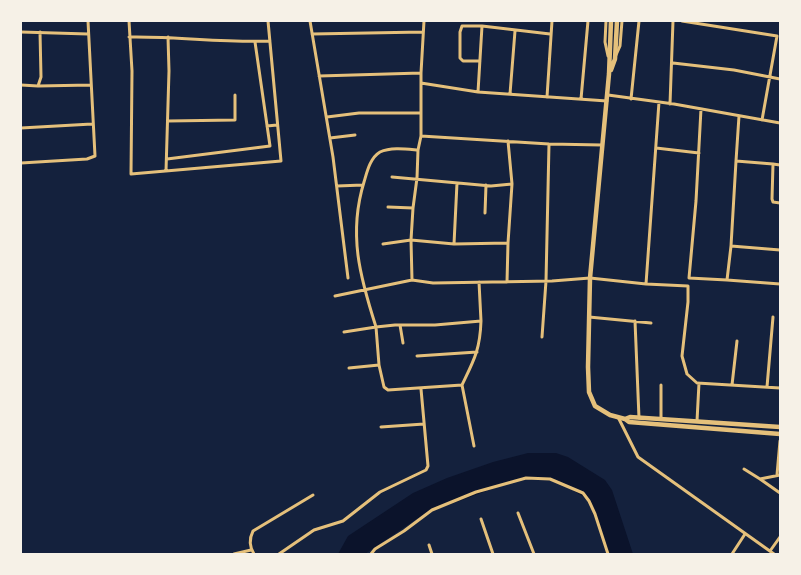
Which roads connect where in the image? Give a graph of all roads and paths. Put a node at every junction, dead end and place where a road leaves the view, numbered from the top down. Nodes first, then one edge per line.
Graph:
1 (88, 21) edge
2 (129, 21) edge
3 (268, 21) edge
4 (310, 21) edge
5 (424, 21) edge
6 (552, 21) edge
7 (588, 21) edge
8 (606, 21) edge
9 (611, 21) edge
10 (617, 21) edge
11 (622, 21) edge
12 (639, 21) edge
13 (673, 21) edge
14 (682, 21) edge
15 (482, 26) junction
16 (515, 31) junction
17 (21, 32) edge
18 (40, 32) junction
19 (423, 32) junction
20 (88, 34) junction
21 (312, 34) junction
22 (550, 34) junction
23 (778, 36) edge
24 (129, 37) junction
25 (168, 37) junction
26 (270, 41) junction
27 (255, 42) junction
28 (609, 59) junction
29 (615, 59) junction
30 (480, 62) junction
31 (673, 63) junction
32 (421, 73) junction
33 (609, 74) junction
34 (319, 76) junction
35 (770, 77) junction
36 (780, 79) edge
37 (421, 83) junction
38 (21, 85) edge
39 (38, 86) junction
40 (90, 86) junction
41 (478, 92) junction
42 (510, 94) junction
43 (236, 95) dead end
44 (608, 95) junction
45 (546, 97) junction
46 (581, 99) junction
47 (631, 99) junction
48 (607, 101) junction
49 (658, 102) junction
50 (670, 104) junction
51 (701, 109) junction
52 (420, 113) junction
53 (739, 116) junction
54 (326, 117) junction
55 (762, 120) junction
56 (168, 121) junction
57 (780, 123) edge
58 (92, 124) junction
59 (277, 125) junction
60 (267, 126) junction
61 (21, 128) edge
62 (355, 135) dead end
63 (421, 136) junction
64 (330, 138) junction
65 (508, 142) junction
66 (549, 144) junction
67 (602, 145) junction
68 (656, 148) junction
69 (418, 150) junction
70 (698, 153) junction
71 (167, 159) junction
72 (736, 161) junction
73 (21, 163) edge
74 (773, 164) junction
75 (780, 165) edge
76 (166, 171) junction
77 (392, 177) dead end
78 (417, 178) junction
79 (457, 183) junction
80 (363, 184) junction
81 (512, 184) junction
82 (486, 185) junction
83 (337, 186) junction
84 (780, 204) edge
85 (388, 207) dead end
86 (413, 208) junction
87 (485, 213) dead end
88 (411, 240) junction
89 (508, 243) junction
90 (383, 244) dead end
91 (454, 244) junction
92 (731, 246) junction
93 (780, 250) edge
94 (348, 278) dead end
95 (590, 278) junction
96 (688, 278) junction
97 (412, 280) junction
98 (727, 280) junction
99 (546, 281) junction
100 (479, 282) junction
101 (506, 282) junction
102 (646, 284) junction
103 (780, 284) edge
104 (688, 286) junction
105 (364, 290) junction
106 (335, 296) dead end
107 (589, 317) junction
108 (773, 317) dead end
109 (480, 321) junction
110 (635, 322) junction
111 (651, 323) dead end
112 (400, 325) junction
113 (376, 327) junction
114 (344, 332) dead end
115 (542, 337) dead end
116 (737, 341) dead end
117 (403, 343) dead end
118 (477, 352) junction
119 (417, 356) dead end
120 (379, 364) junction
121 (349, 368) dead end
122 (699, 383) junction
123 (462, 385) junction
124 (661, 385) dead end
125 (732, 385) junction
126 (767, 388) junction
127 (780, 388) edge
128 (421, 389) junction
129 (618, 417) junction
130 (639, 418) junction
131 (625, 419) junction
132 (661, 419) junction
133 (697, 422) junction
134 (424, 424) junction
135 (381, 427) dead end
136 (780, 427) edge
137 (780, 434) edge
138 (780, 441) edge
139 (474, 446) dead end
140 (744, 469) dead end
141 (779, 475) edge
142 (760, 479) junction
143 (780, 493) edge
144 (313, 495) dead end
145 (518, 514) dead end
146 (481, 519) dead end
147 (745, 533) junction
148 (780, 537) edge
149 (429, 544) dead end
150 (251, 550) junction
151 (770, 551) junction
152 (234, 554) edge
153 (254, 554) edge
154 (278, 554) edge
155 (371, 554) edge
156 (432, 554) edge
157 (493, 554) edge
158 (534, 554) edge
159 (608, 554) edge
160 (732, 554) edge
161 (774, 554) edge

1 - 20 street
2 - 24 street
3 - 26 street
4 - 21 street
5 - 19 street
6 - 22 street
7 - 46 street
8 - 28 street
9 - 28 street
10 - 29 street
11 - 29 street
12 - 47 street
13 - 31 street
14 - 23 street
15 - 16 street
15 - 30 street
15 - 30 street
16 - 22 street
16 - 42 street
17 - 18 street
18 - 20 street
18 - 39 street
19 - 21 street
19 - 32 street
20 - 40 street
21 - 34 street
22 - 45 street
23 - 35 street
24 - 25 street
24 - 76 street
25 - 27 street
25 - 56 street
26 - 27 street
26 - 59 street
27 - 60 street
28 - 33 street
29 - 33 street
30 - 41 street
31 - 35 street
31 - 50 street
32 - 34 street
32 - 37 street
33 - 44 street
34 - 54 street
35 - 36 street
35 - 55 street
37 - 41 street
37 - 52 street
38 - 39 street
39 - 40 street
40 - 58 street
41 - 42 street
42 - 45 street
43 - 56 street
44 - 47 street
44 - 48 street
45 - 46 street
46 - 48 street
47 - 49 street
48 - 67 street
49 - 50 street
49 - 68 street
50 - 51 street
51 - 53 street
51 - 70 street
52 - 54 street
52 - 63 street
53 - 55 street
53 - 72 street
54 - 64 street
55 - 57 street
56 - 71 street
58 - 61 street
58 - 73 street
59 - 60 street
59 - 76 street
60 - 71 street
62 - 64 street
63 - 65 street
63 - 69 street
64 - 83 street
65 - 66 street
65 - 81 street
66 - 67 street
66 - 99 street
67 - 95 street
68 - 70 street
68 - 102 street
69 - 78 street
69 - 80 street
70 - 96 street
71 - 76 street
72 - 74 street
72 - 92 street
74 - 75 street
74 - 84 street
77 - 78 street
78 - 79 street
78 - 86 street
79 - 82 street
79 - 91 street
80 - 83 street
80 - 105 street
81 - 82 street
81 - 89 street
82 - 87 street
83 - 94 street
85 - 86 street
86 - 88 street
88 - 90 street
88 - 91 street
88 - 97 street
89 - 91 street
89 - 101 street
92 - 93 street
92 - 98 street
95 - 99 street
95 - 102 street
95 - 107 street
96 - 98 street
96 - 104 street
97 - 100 street
97 - 105 street
98 - 103 street
99 - 101 street
99 - 115 street
100 - 101 street
100 - 109 street
102 - 104 street
104 - 122 street
105 - 106 street
105 - 113 street
107 - 110 street
107 - 129 street
108 - 126 street
109 - 112 street
109 - 118 street
110 - 111 street
110 - 130 street
112 - 113 street
112 - 117 street
113 - 114 street
113 - 120 street
116 - 125 street
118 - 119 street
118 - 123 street
120 - 121 street
120 - 128 street
122 - 125 street
122 - 133 street
123 - 128 street
123 - 139 street
124 - 132 street
125 - 126 street
126 - 127 street
128 - 134 street
129 - 131 street
129 - 147 street
130 - 131 street
130 - 132 street
131 - 137 street
132 - 133 street
133 - 136 street
134 - 135 street
134 - 154 street
138 - 141 street
140 - 142 street
141 - 142 street
142 - 143 street
144 - 150 street
145 - 158 street
146 - 157 street
147 - 151 street
147 - 160 street
148 - 151 street
149 - 156 street
150 - 152 street
150 - 153 street
151 - 161 street
155 - 159 street

